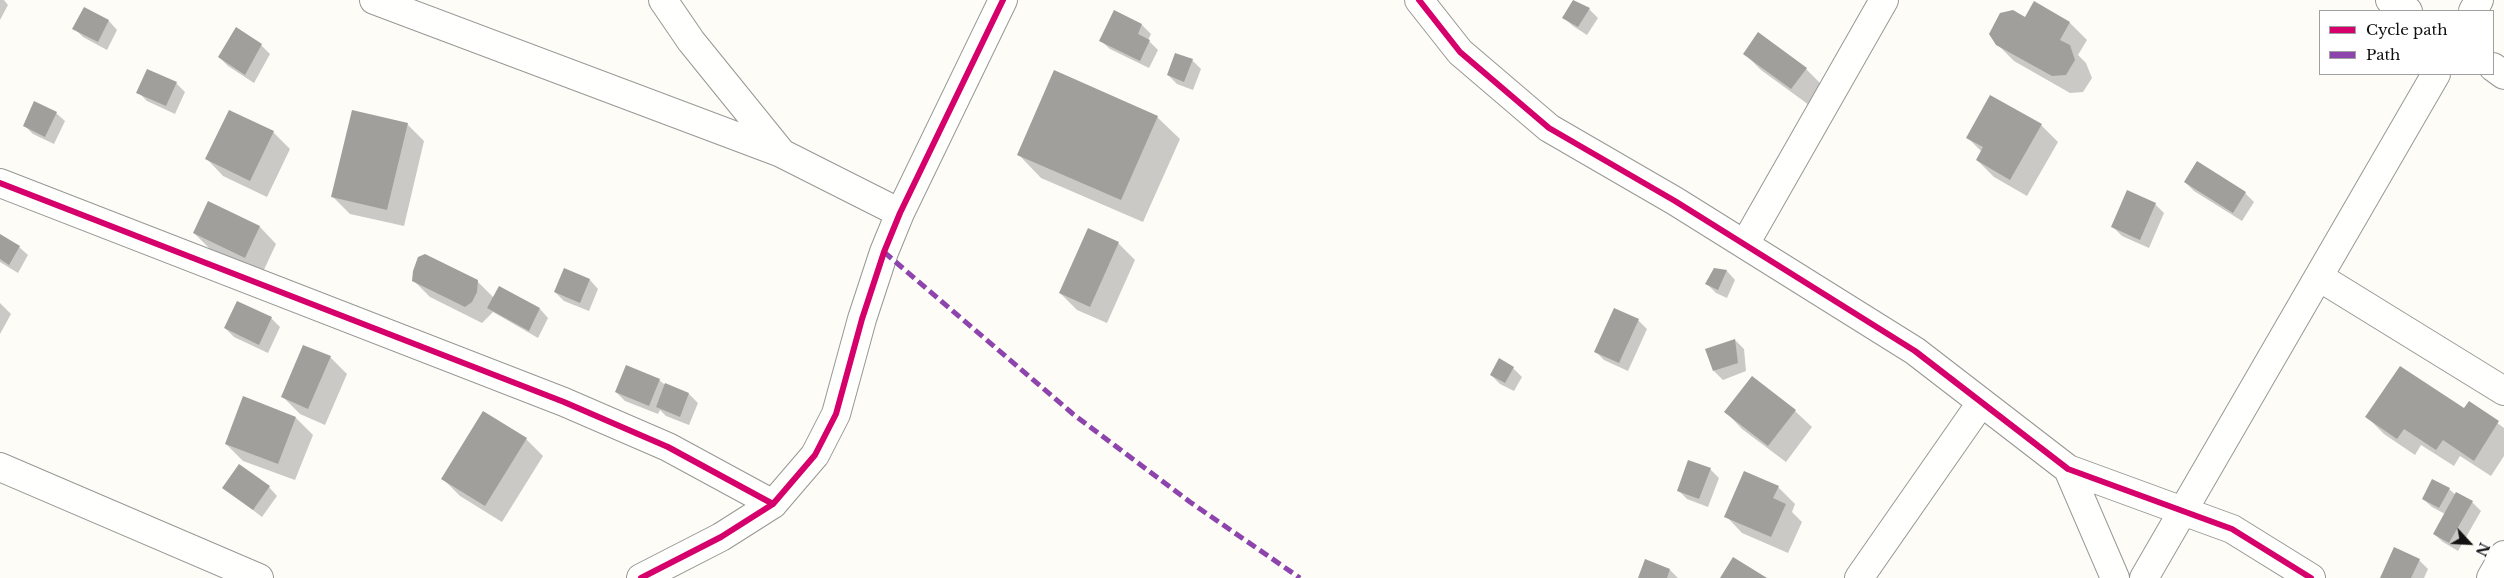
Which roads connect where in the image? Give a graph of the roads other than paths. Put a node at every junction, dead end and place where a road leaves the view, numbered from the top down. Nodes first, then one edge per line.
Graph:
1 (374, 0) edge
2 (663, 0) edge
3 (1003, 0) edge
4 (1419, 0) edge
5 (1884, 0) edge
6 (2390, 0) edge
7 (2406, 10) edge
8 (2435, 75) edge
9 (781, 153) junction
10 (0, 184) edge
11 (900, 213) junction
12 (1745, 244) junction
13 (2319, 276) junction
14 (2504, 391) edge
15 (1981, 402) junction
16 (0, 467) edge
17 (2068, 469) junction
18 (773, 504) junction
19 (2182, 509) junction
20 (2504, 556) edge
21 (259, 578) edge
22 (641, 578) edge
23 (1859, 578) edge
24 (2115, 578) edge
25 (2144, 578) edge
26 (2311, 578) edge
27 (2491, 578) edge

1 - 9 street
2 - 9 street
3 - 11 street
4 - 12 street
5 - 12 street
6 - 7 street
8 - 13 street
9 - 11 street
10 - 18 street
11 - 18 street
12 - 15 street
13 - 14 street
13 - 19 street
15 - 17 street
15 - 23 street
16 - 21 street
17 - 19 street
17 - 24 street
18 - 22 street
19 - 25 street
19 - 26 street
20 - 27 street

